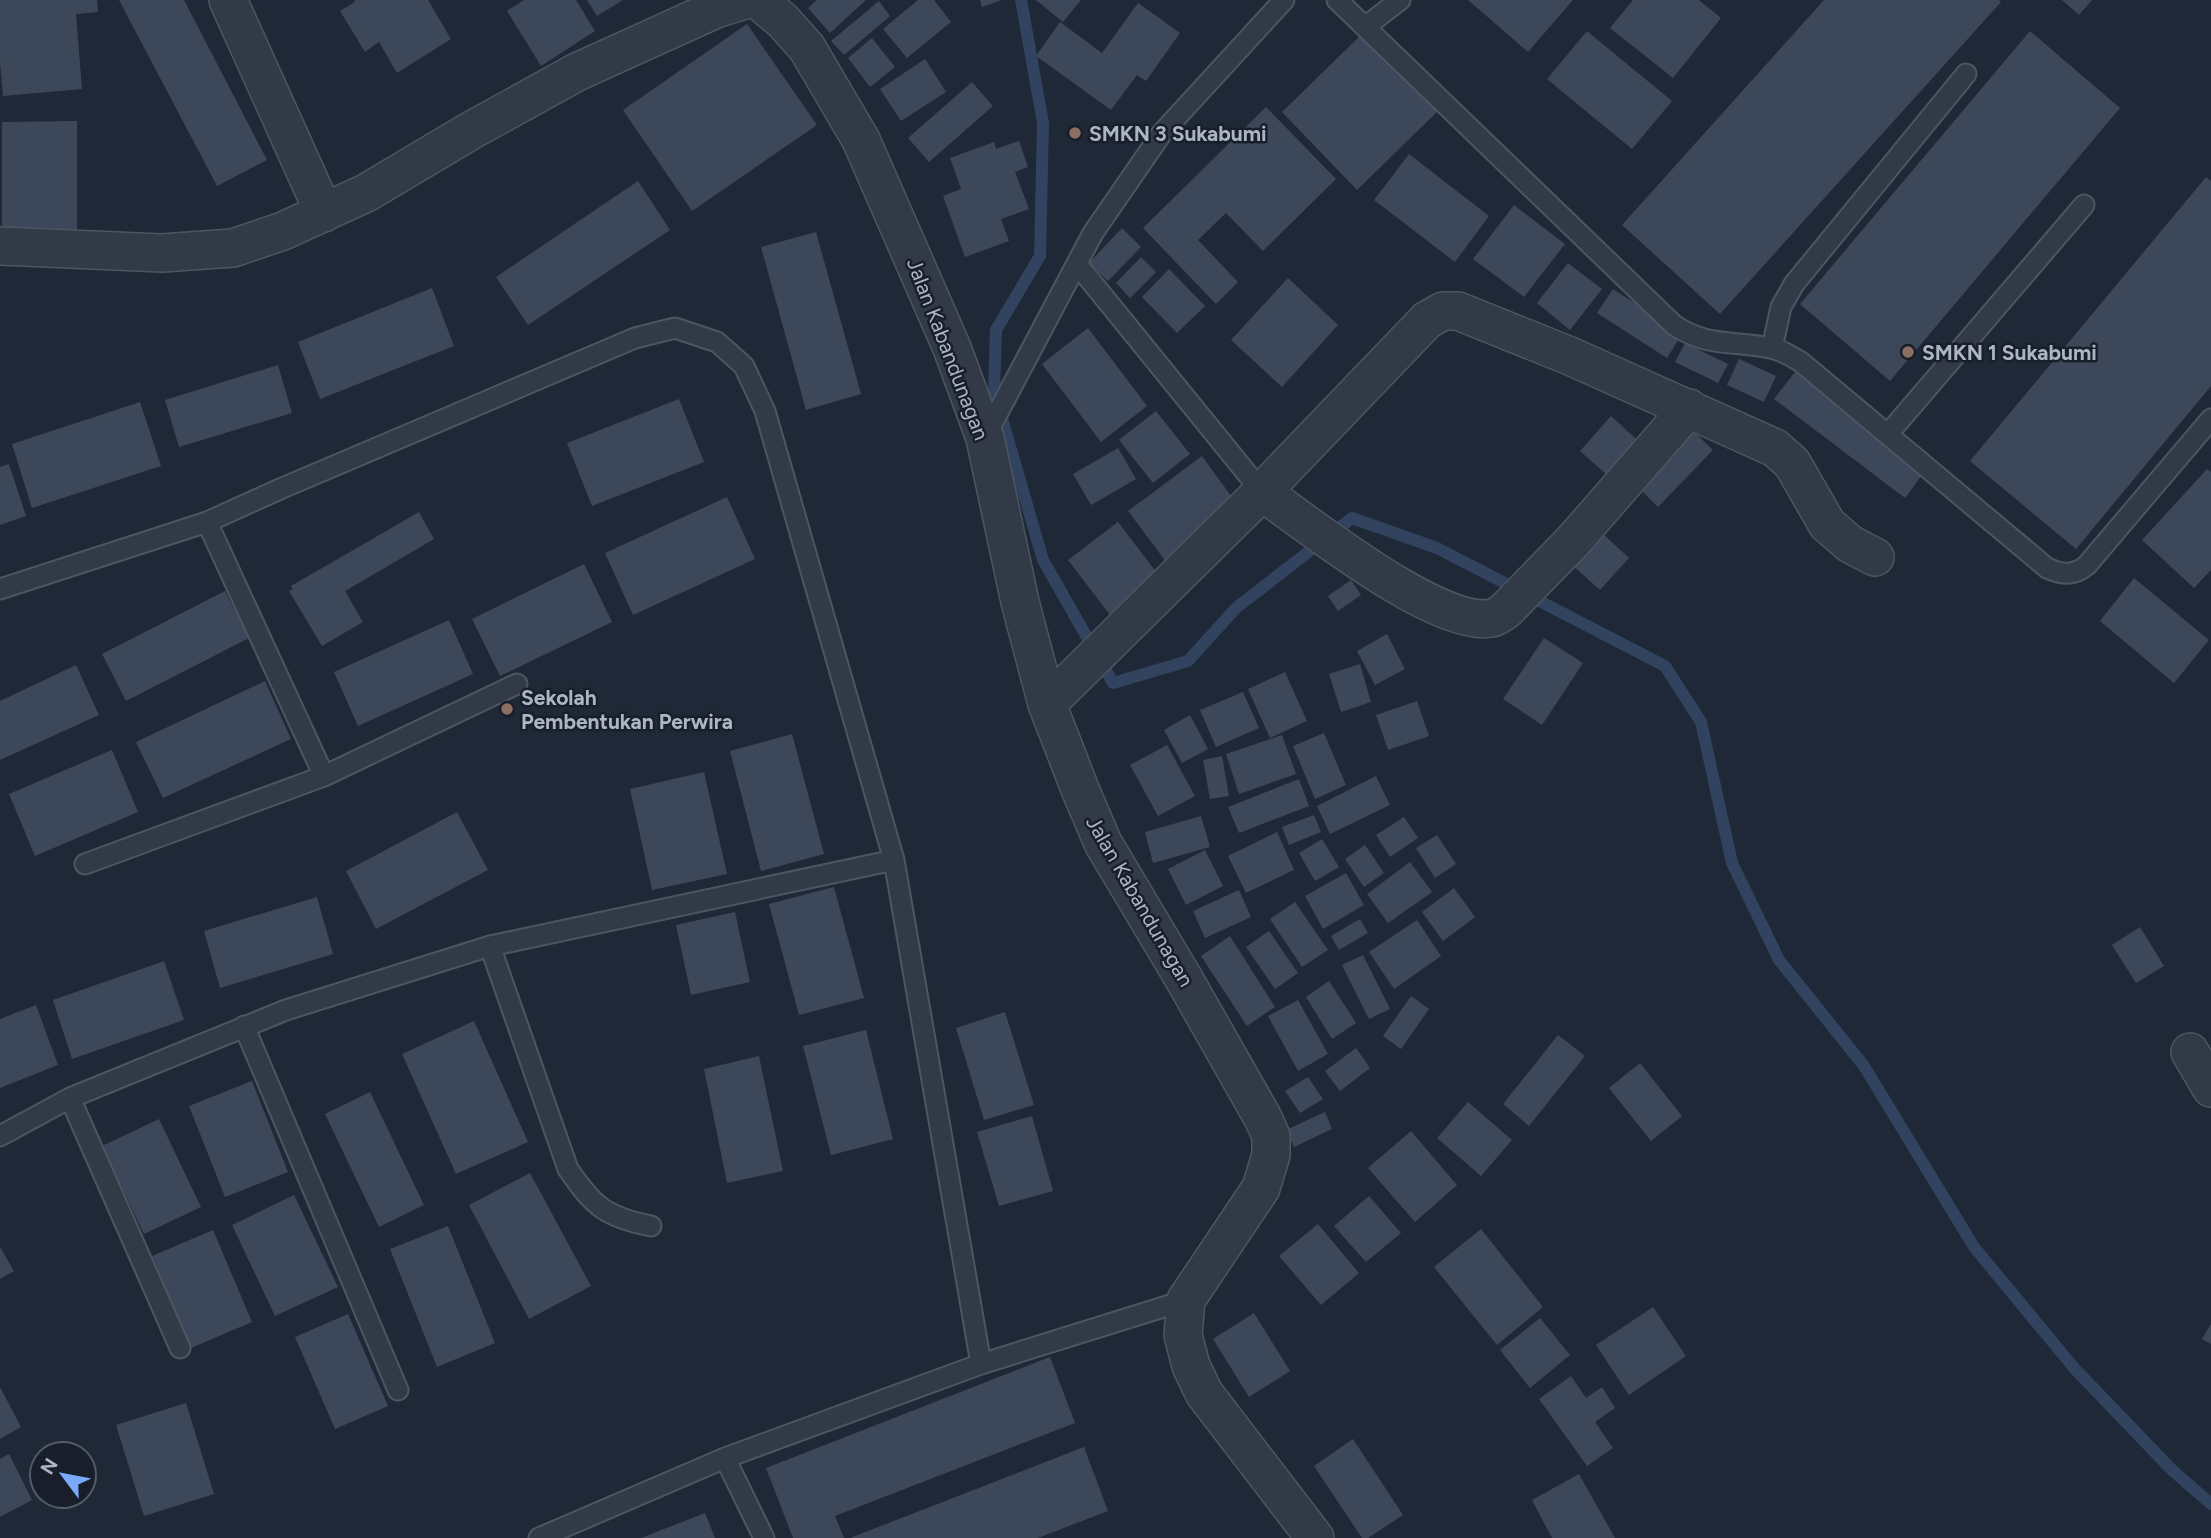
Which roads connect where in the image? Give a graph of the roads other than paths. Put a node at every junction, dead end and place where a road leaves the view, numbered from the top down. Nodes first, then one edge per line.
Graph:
1 (228, 0) edge
2 (745, 0) edge
3 (758, 0) edge
4 (1284, 0) edge
5 (1337, 0) edge
6 (1400, 0) edge
7 (1365, 27) junction
8 (1966, 74) dead end
9 (2084, 205) dead end
10 (324, 213) junction
11 (0, 246) edge
12 (1077, 264) junction
13 (1772, 348) junction
14 (1689, 408) junction
15 (2211, 419) edge
16 (1888, 434) junction
17 (985, 438) junction
18 (1262, 492) junction
19 (207, 522) junction
20 (1875, 557) dead end
21 (0, 589) edge
22 (517, 684) dead end
23 (1047, 705) junction
24 (324, 776) junction
25 (894, 860) junction
26 (85, 864) dead end
27 (490, 946) junction
28 (244, 1026) junction
29 (2190, 1052) dead end
30 (2211, 1088) edge
31 (70, 1098) junction
32 (0, 1136) edge
33 (651, 1226) dead end
34 (1186, 1300) junction
35 (180, 1348) dead end
36 (981, 1364) junction
37 (398, 1390) dead end
38 (726, 1458) junction
39 (539, 1538) edge
40 (764, 1538) edge
41 (1315, 1538) edge

1 - 10 street
2 - 10 street
3 - 17 street, Jalan Kabandunagan
4 - 12 lane
5 - 7 lane
6 - 7 lane
7 - 13 lane
8 - 13 lane
9 - 16 lane
10 - 11 street
12 - 17 lane
12 - 18 lane
13 - 16 lane
14 - 18 street
14 - 18 street
14 - 20 street
15 - 16 lane
17 - 23 street, Jalan Kabandunagan
18 - 23 street
19 - 21 lane
19 - 24 lane
19 - 25 lane
22 - 24 lane
23 - 34 street, Jalan Kabandunagan
24 - 26 lane
25 - 27 lane
25 - 36 lane
27 - 28 lane
27 - 33 lane
28 - 31 lane
28 - 37 lane
29 - 30 street
31 - 32 lane
31 - 35 lane
34 - 36 lane
34 - 41 street, Jalan Kabandunagan
36 - 38 lane
38 - 39 lane
38 - 40 lane

